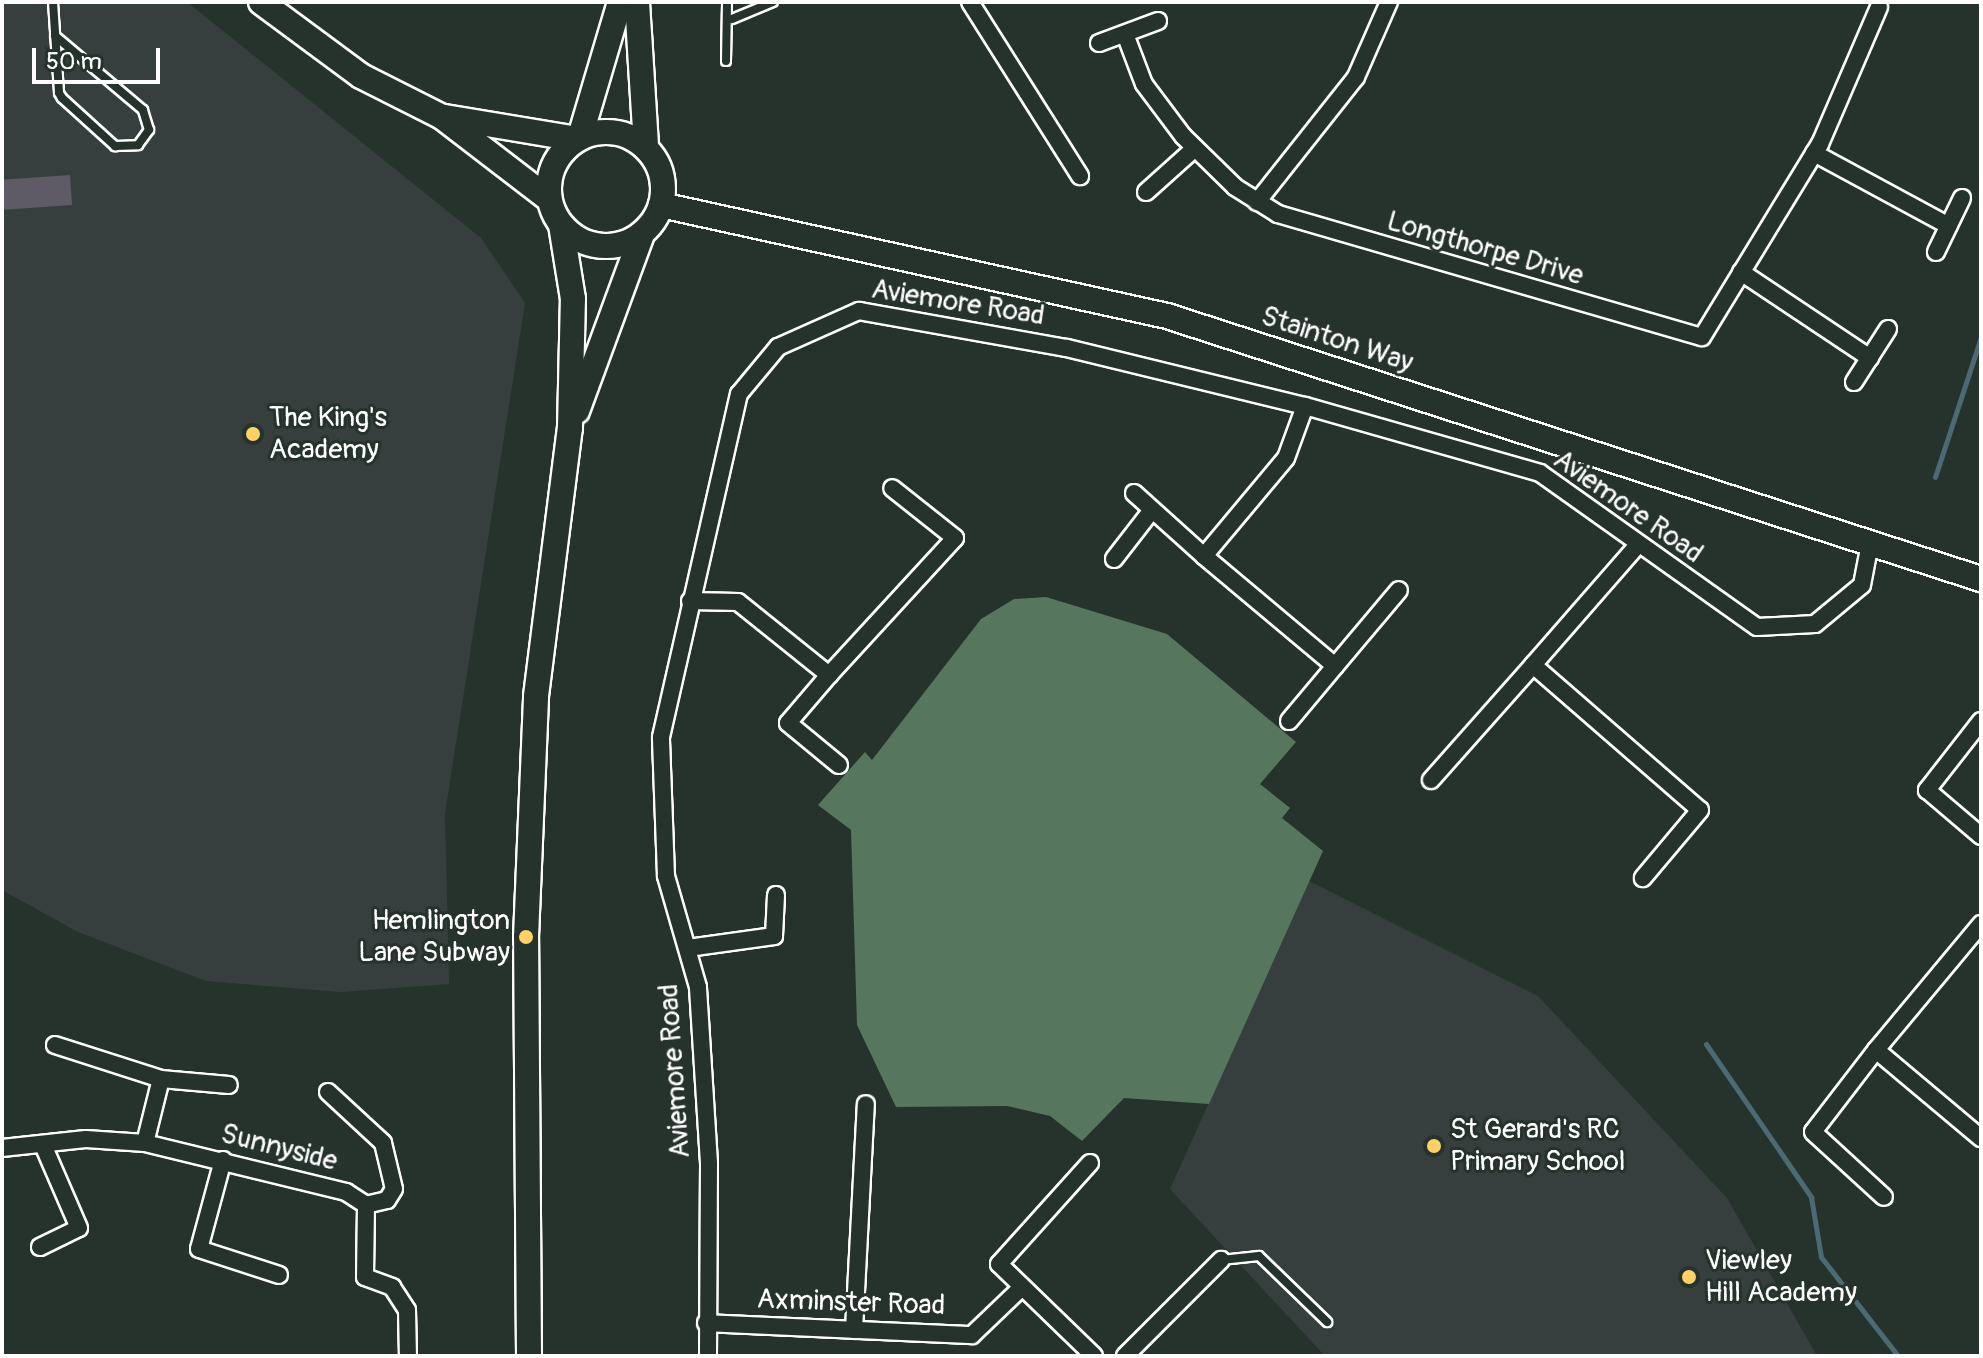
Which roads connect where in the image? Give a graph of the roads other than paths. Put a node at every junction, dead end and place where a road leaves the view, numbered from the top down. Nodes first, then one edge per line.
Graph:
1 (53, 2) edge
2 (261, 2) edge
3 (620, 2) edge
4 (637, 2) edge
5 (727, 2) edge
6 (773, 2) edge
7 (970, 2) edge
8 (1389, 2) edge
9 (1879, 7) dead end
10 (732, 19) junction
11 (1158, 21) dead end
12 (1125, 34) junction
13 (55, 36) junction
14 (1099, 43) dead end
15 (726, 61) dead end
16 (442, 117) junction
17 (578, 138) junction
18 (646, 147) junction
19 (1194, 149) junction
20 (1814, 153) junction
21 (1080, 176) dead end
22 (1146, 192) dead end
23 (1962, 198) dead end
24 (549, 199) junction
25 (1257, 202) junction
26 (661, 205) junction
27 (561, 225) junction
28 (1949, 226) junction
29 (642, 234) junction
30 (1936, 252) dead end
31 (1741, 272) junction
32 (1888, 329) dead end
33 (1870, 358) junction
34 (1854, 382) dead end
35 (1305, 406) junction
36 (570, 428) junction
37 (892, 488) dead end
38 (1134, 493) dead end
39 (1152, 510) junction
40 (1870, 543) junction
41 (1636, 547) junction
42 (1204, 556) junction
43 (1114, 559) dead end
44 (1981, 579) edge
45 (1399, 590) dead end
46 (690, 601) junction
47 (1533, 665) junction
48 (1335, 666) junction
49 (829, 675) junction
50 (1289, 721) dead end
51 (1981, 721) edge
52 (839, 765) dead end
53 (1431, 780) dead end
54 (1981, 836) edge
55 (1643, 878) dead end
56 (776, 895) dead end
57 (1981, 924) edge
58 (688, 948) junction
59 (55, 1045) dead end
60 (1876, 1050) junction
61 (161, 1079) junction
62 (229, 1085) dead end
63 (328, 1092) dead end
64 (866, 1104) dead end
65 (1981, 1138) edge
66 (145, 1143) junction
67 (44, 1147) junction
68 (2, 1148) edge
69 (223, 1160) junction
70 (1090, 1163) dead end
71 (1884, 1197) dead end
72 (366, 1205) junction
73 (40, 1247) dead end
74 (1221, 1260) joint
75 (279, 1275) dead end
76 (1022, 1287) junction
77 (1327, 1322) dead end
78 (706, 1323) junction
79 (854, 1330) junction
80 (408, 1356) edge
81 (529, 1356) edge
82 (708, 1356) edge
83 (1094, 1356) edge
84 (1125, 1356) edge

1 - 13 lane
2 - 16 main road
3 - 17 main road
4 - 18 main road
5 - 10 lane
6 - 10 lane
7 - 21 street
8 - 25 street
9 - 20 street
10 - 15 lane
11 - 12 street
12 - 14 street
12 - 19 street, Longthorpe Drive
13 - 13 lane
16 - 17 main road
16 - 24 main road
17 - 18 main road
17 - 24 main road
18 - 26 main road
19 - 22 street
19 - 25 street, Longthorpe Drive
20 - 28 street
20 - 31 street
23 - 28 street
24 - 27 main road
25 - 31 street, Longthorpe Drive
26 - 29 main road
26 - 40 main road, Stainton Way
27 - 29 main road
27 - 36 main road
28 - 30 street
29 - 36 main road
31 - 33 street
32 - 33 street
33 - 34 street
35 - 41 street, Aviemore Road
35 - 42 street
35 - 46 street, Aviemore Road
36 - 81 main road
37 - 49 street
38 - 39 street
39 - 42 street
39 - 43 street
40 - 41 street, Aviemore Road
40 - 44 main road, Stainton Way
41 - 47 street
42 - 48 street
45 - 48 street
46 - 49 street
46 - 58 street, Aviemore Road
47 - 53 street
47 - 55 street
48 - 50 street
49 - 52 street
51 - 54 street
56 - 58 street
57 - 60 street
58 - 78 street, Aviemore Road
59 - 61 street
60 - 65 street
60 - 71 street
61 - 62 street
61 - 66 street
63 - 72 street
64 - 79 street
66 - 67 street, Sunnyside
66 - 69 street, Sunnyside
67 - 68 street, Sunnyside
67 - 73 street
69 - 72 street, Sunnyside
69 - 75 street
70 - 76 street
72 - 80 street
74 - 77 lane
74 - 84 street
76 - 79 street, Axminster Road
76 - 83 street
78 - 79 street, Axminster Road
78 - 82 street, Aviemore Road

